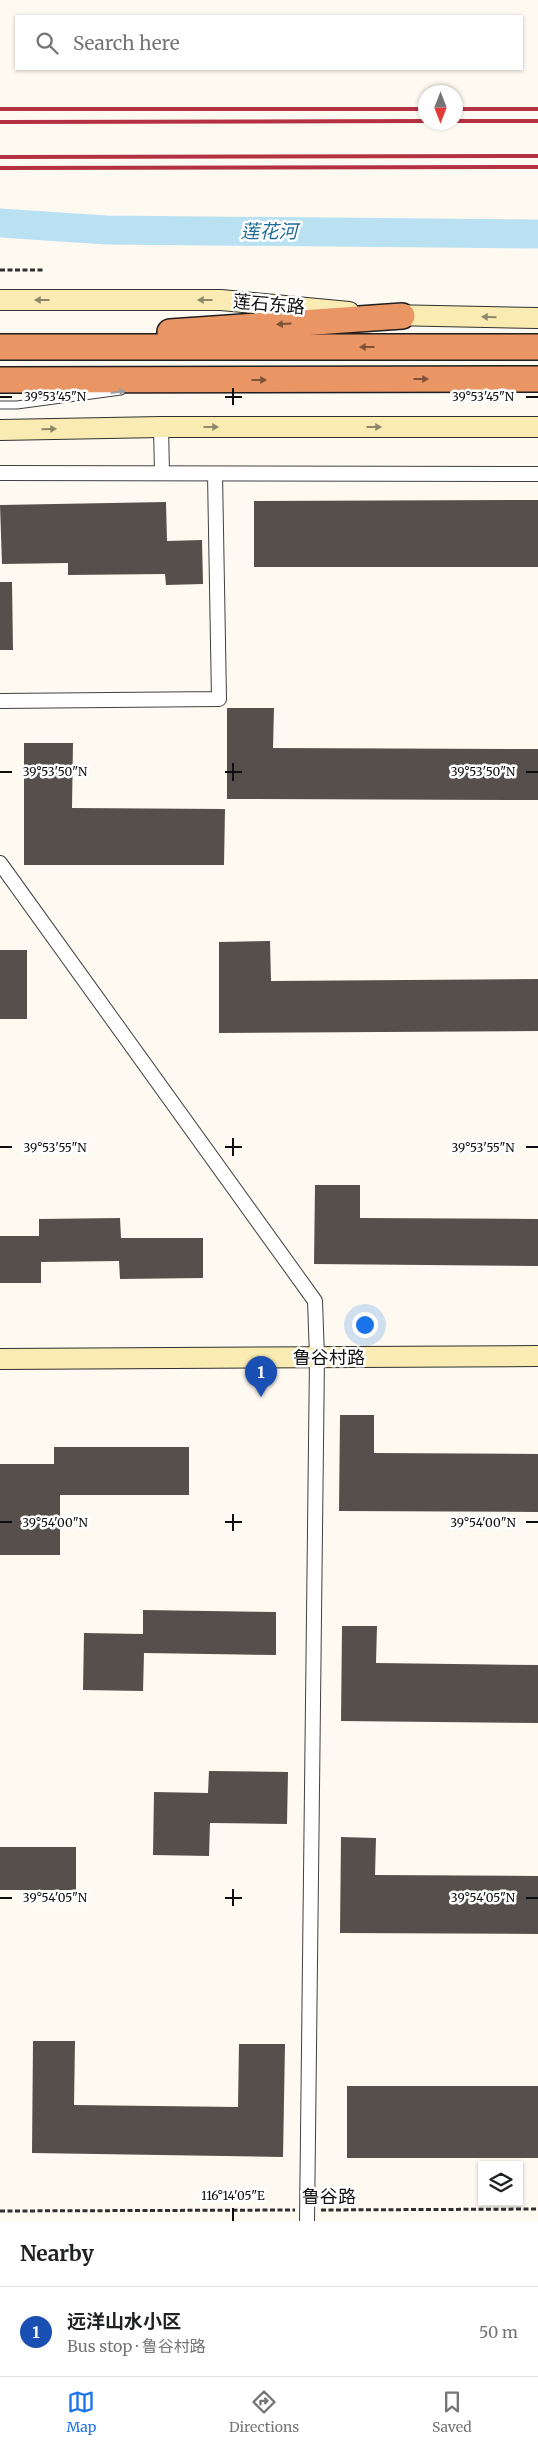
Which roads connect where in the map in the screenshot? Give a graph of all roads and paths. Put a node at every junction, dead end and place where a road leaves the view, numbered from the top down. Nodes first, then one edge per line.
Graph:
1 (0, 270) edge
2 (43, 270) dead end
3 (0, 300) edge
4 (402, 316) junction
5 (538, 318) edge
6 (0, 343) edge
7 (538, 346) edge
8 (0, 347) edge
9 (538, 379) edge
10 (0, 380) edge
11 (207, 380) junction
12 (141, 389) dead end
13 (131, 390) dead end
14 (0, 405) edge
15 (538, 426) edge
16 (161, 427) junction
17 (0, 430) edge
18 (0, 473) edge
19 (162, 473) junction
20 (216, 474) junction
21 (538, 474) edge
22 (0, 701) edge
23 (0, 863) edge
24 (538, 1356) edge
25 (317, 1357) junction
26 (0, 1359) edge
27 (538, 2209) edge
28 (0, 2211) edge
29 (307, 2215) edge

1 - 2 path
4 -> 3 street, 莲石东路
5 -> 4 street, 莲石东路
4 -> 6 highway
7 -> 8 highway
11 -> 9 highway
10 - 11 highway
11 - 12 lane
14 -> 13 lane
16 -> 15 street
17 -> 16 street
16 - 19 street
18 - 19 street
19 - 20 street
20 - 21 street
20 - 22 street
23 - 25 street
24 - 25 street, 鲁谷村路
25 - 26 street, 鲁谷村路
25 - 29 street
27 - 29 path, 鲁谷路
28 - 29 path, 鲁谷路

